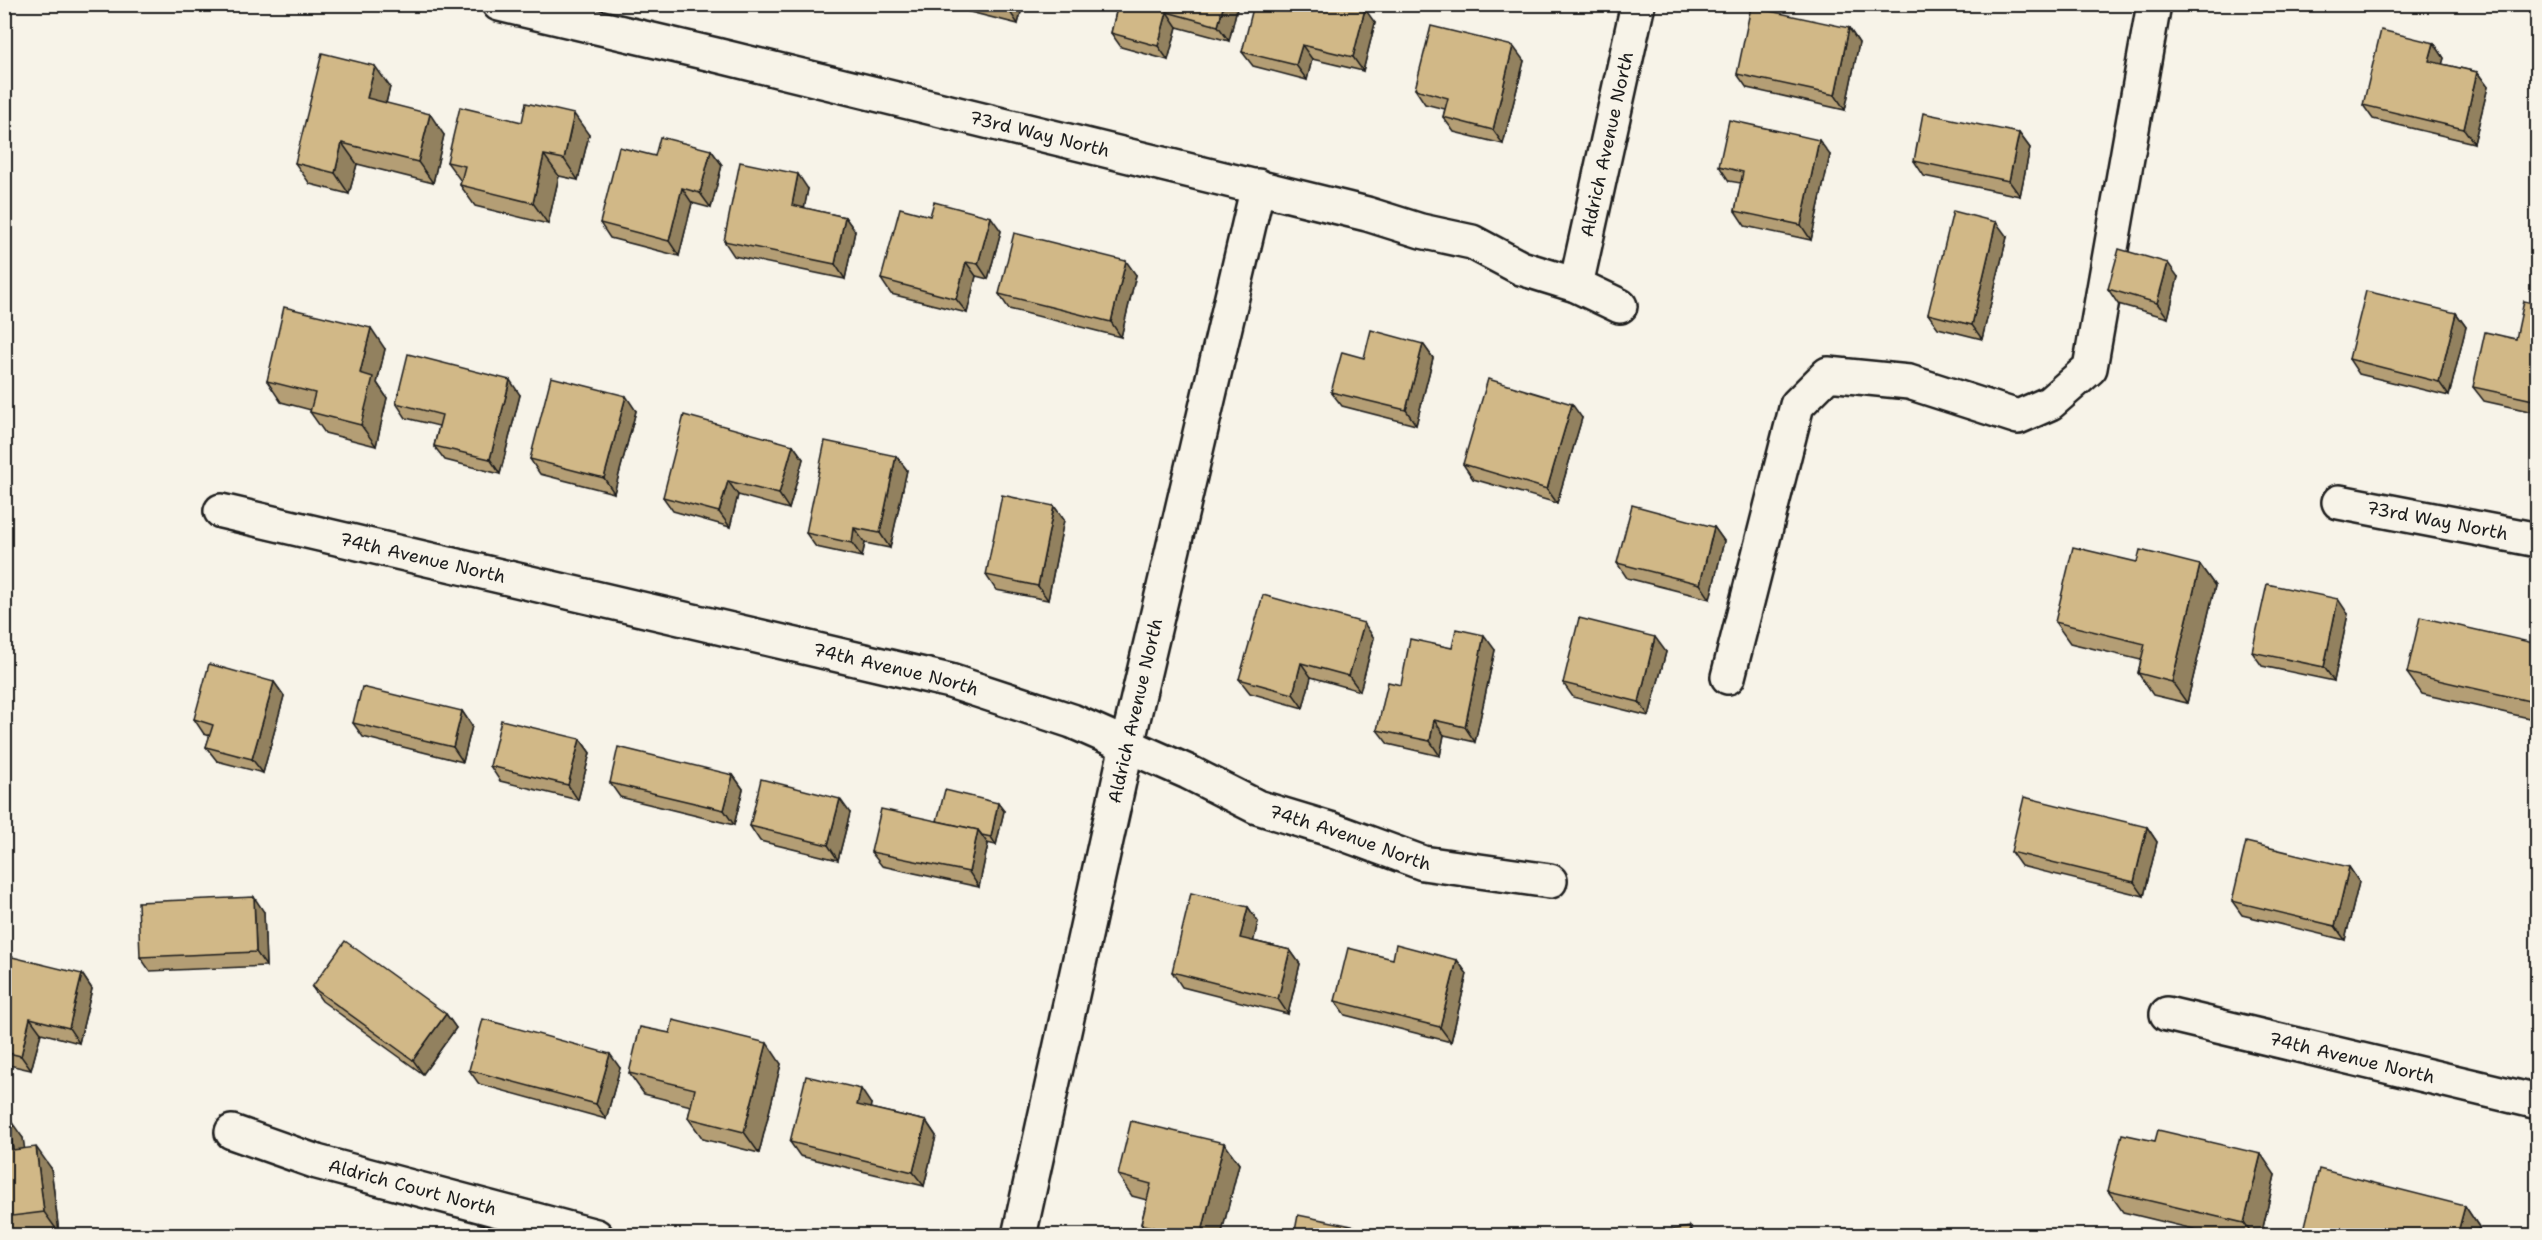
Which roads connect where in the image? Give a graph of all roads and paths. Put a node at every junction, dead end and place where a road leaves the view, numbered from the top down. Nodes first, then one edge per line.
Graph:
1 (499, 4) edge
2 (1638, 4) edge
3 (2154, 4) edge
4 (1258, 186) junction
5 (1576, 285) junction
6 (1620, 306) dead end
7 (2339, 502) dead end
8 (221, 511) dead end
9 (2538, 540) edge
10 (1728, 676) dead end
11 (1127, 745) junction
12 (1550, 881) dead end
13 (2167, 1014) dead end
14 (2538, 1102) edge
15 (232, 1132) dead end
16 (596, 1236) edge
17 (1019, 1236) edge

1 - 4 street, 73rd Way North
2 - 5 street, Aldrich Avenue North
3 - 10 street
4 - 5 street, 73rd Way North
4 - 11 street, Aldrich Avenue North
5 - 6 street, 73rd Way North
7 - 9 street, 73rd Way North
8 - 11 street, 74th Avenue North
11 - 12 street, 74th Avenue North
11 - 17 street, Aldrich Avenue North
13 - 14 street, 74th Avenue North
15 - 16 street, Aldrich Court North

